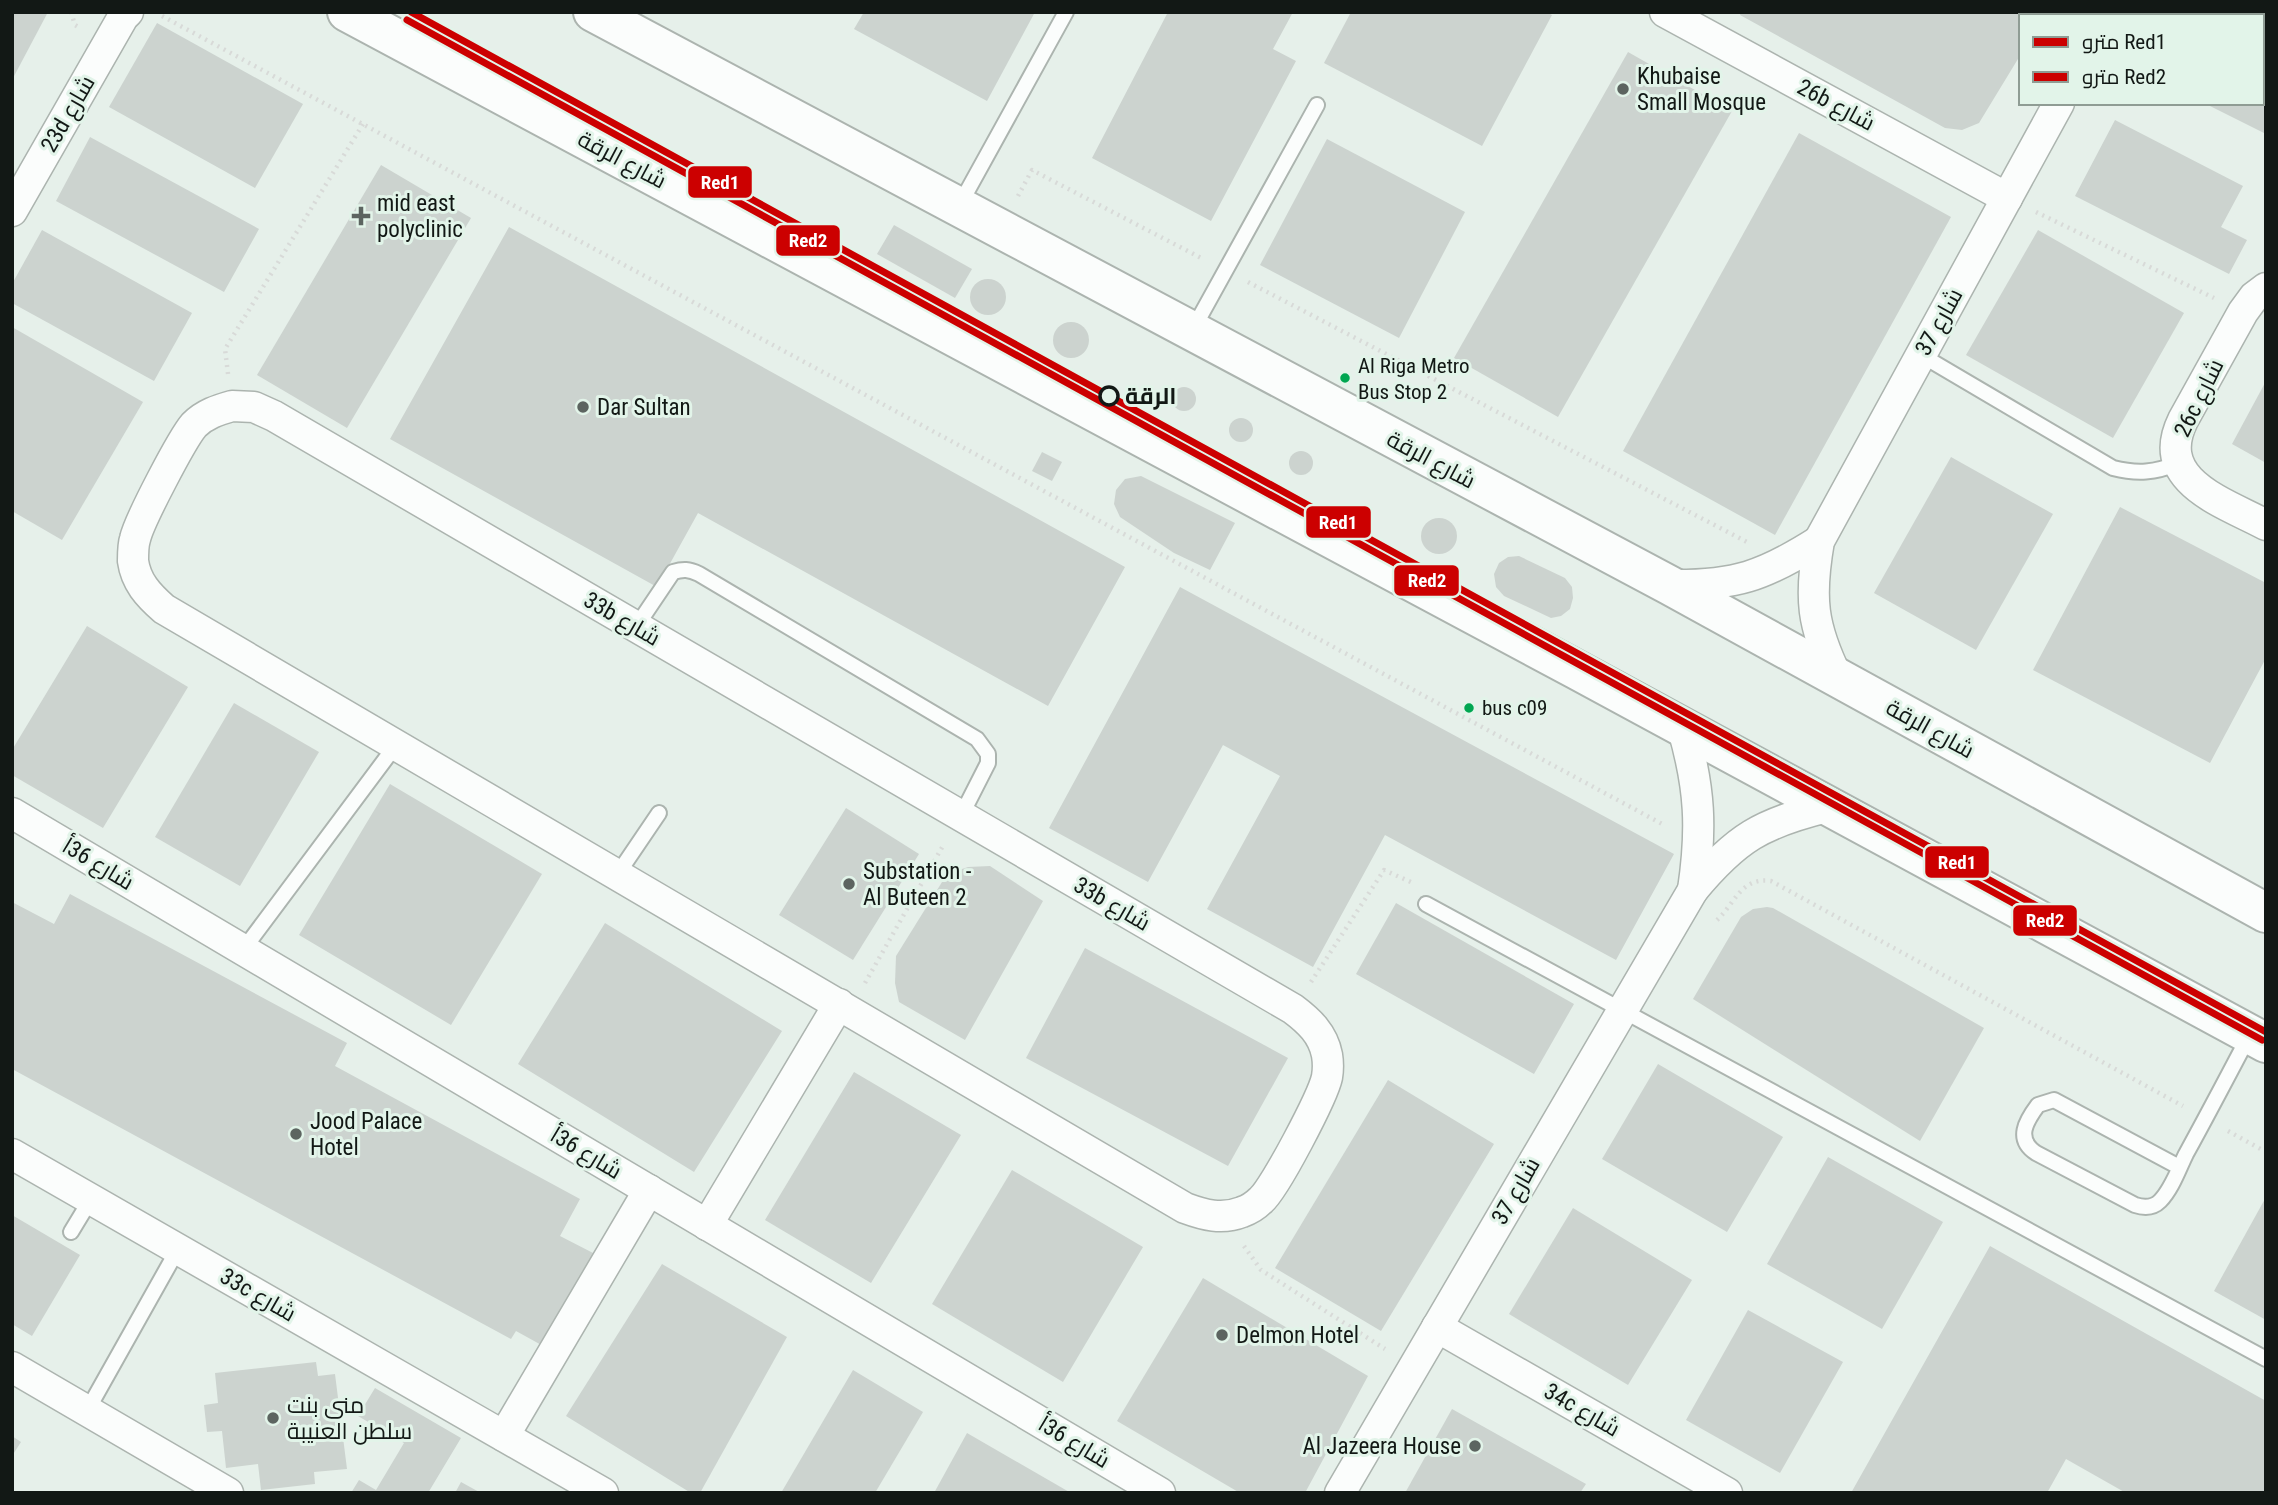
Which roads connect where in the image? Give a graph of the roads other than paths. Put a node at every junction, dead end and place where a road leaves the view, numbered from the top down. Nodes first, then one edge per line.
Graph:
1 (346, 12) edge
2 (593, 12) edge
3 (638, 12) edge
4 (1066, 12) edge
5 (1665, 12) edge
6 (125, 14) edge
7 (663, 49) junction
8 (1317, 105) dead end
9 (2058, 105) edge
10 (2007, 198) junction
11 (958, 207) junction
12 (12, 211) edge
13 (2266, 288) edge
14 (1192, 332) junction
15 (1921, 355) junction
16 (2178, 463) junction
17 (2266, 525) edge
18 (1819, 541) junction
19 (1670, 585) junction
20 (636, 627) junction
21 (1837, 677) junction
22 (1684, 729) junction
23 (396, 745) junction
24 (1827, 807) junction
25 (12, 813) edge
26 (659, 813) dead end
27 (961, 816) junction
28 (617, 875) junction
29 (1693, 890) junction
30 (1426, 904) dead end
31 (2266, 913) edge
32 (243, 950) junction
33 (844, 1008) junction
34 (1621, 1010) junction
35 (2258, 1038) edge
36 (12, 1154) edge
37 (2179, 1167) junction
38 (649, 1190) junction
39 (91, 1199) junction
40 (707, 1224) junction
41 (71, 1232) dead end
42 (178, 1249) junction
43 (1437, 1326) junction
44 (2266, 1359) edge
45 (12, 1367) edge
46 (87, 1411) junction
47 (504, 1436) junction
48 (228, 1493) edge
49 (603, 1493) edge
50 (1160, 1493) edge
51 (1340, 1493) edge
52 (1727, 1493) edge

1 - 22 street, شارع الرقة
2 - 7 street, شارع الرقة
3 - 7 street
4 - 11 lane
5 - 10 street, 26b شارع
6 - 12 street, 23d شارع
7 - 11 street, شارع الرقة
8 - 14 lane
9 - 10 street, شارع 37
10 - 15 street, شارع 37
11 - 14 street, شارع الرقة
13 - 16 street, 26c شارع
14 - 19 street, شارع الرقة
15 - 16 lane
15 - 18 street, شارع 37
16 - 17 street, 26c شارع
18 - 19 street, شارع 37
18 - 21 street, شارع 37
19 - 21 street, شارع الرقة
20 - 23 street, 33b شارع
20 - 27 street, 33b شارع
20 - 27 lane
21 - 31 street, شارع الرقة
22 - 24 street, شارع الرقة
22 - 29 street, شارع 37
23 - 28 street
23 - 32 lane
24 - 29 street, شارع 37
24 - 35 street, شارع الرقة
25 - 32 street, شارع 36أ
26 - 28 lane
27 - 33 street, 33b شارع
28 - 33 street
29 - 34 street, شارع 37
30 - 34 lane
32 - 38 street, شارع 36أ
33 - 40 street
34 - 43 street, شارع 37
34 - 44 lane
35 - 37 lane
36 - 39 street, 33c شارع
37 - 37 lane
38 - 40 street, شارع 36أ
38 - 47 street
39 - 41 lane
39 - 42 street, 33c شارع
40 - 50 street, شارع 36أ
42 - 46 lane
42 - 47 street, 33c شارع
43 - 51 street, شارع 37
43 - 52 street, 34c شارع
45 - 46 street
46 - 48 street
47 - 49 street, 33c شارع

